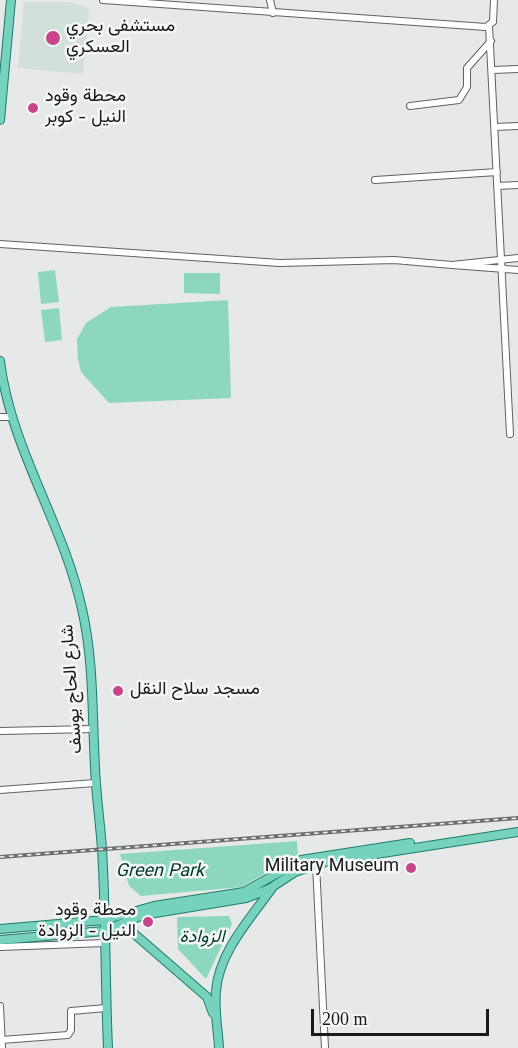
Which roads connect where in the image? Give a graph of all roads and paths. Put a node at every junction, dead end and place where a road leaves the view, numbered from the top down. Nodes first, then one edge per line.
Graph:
1 (10, 0) edge
2 (103, 0) edge
3 (270, 0) edge
4 (494, 0) edge
5 (273, 14) junction
6 (489, 26) junction
7 (492, 41) junction
8 (518, 69) edge
9 (493, 70) junction
10 (410, 106) dead end
11 (0, 120) edge
12 (518, 126) edge
13 (495, 127) junction
14 (497, 172) junction
15 (375, 180) dead end
16 (518, 185) edge
17 (497, 186) junction
18 (0, 244) edge
19 (518, 258) edge
20 (501, 260) junction
21 (452, 265) junction
22 (501, 270) junction
23 (518, 270) edge
24 (0, 361) edge
25 (0, 417) edge
26 (11, 417) junction
27 (510, 434) dead end
28 (93, 729) junction
29 (0, 731) edge
30 (95, 783) junction
31 (0, 790) edge
32 (518, 828) edge
33 (518, 832) edge
34 (316, 864) junction
35 (275, 884) junction
36 (104, 920) junction
37 (124, 926) junction
38 (0, 929) edge
39 (104, 931) junction
40 (0, 940) edge
41 (105, 943) junction
42 (0, 947) edge
43 (0, 1006) edge
44 (106, 1008) junction
45 (1, 1040) edge
46 (2, 1048) edge
47 (108, 1048) edge
48 (217, 1048) edge
49 (325, 1048) edge

1 - 11 main road
2 - 5 street
3 - 5 street
4 - 6 street
5 - 6 street
6 - 7 street
7 - 9 street
7 - 10 street
8 - 9 street
9 - 13 street
12 - 13 street
13 - 14 street
14 - 15 street
14 - 17 street
16 - 17 street
17 - 20 street
18 - 21 street
19 - 20 street
20 - 21 street
20 - 22 street
21 - 22 street
22 - 23 street
22 - 27 street
24 - 26 main road, شارع الحاج يوسف
25 - 26 street
26 - 28 main road, شارع الحاج يوسف
28 - 29 street
28 - 30 main road, شارع الحاج يوسف
30 - 31 street
30 - 36 main road, شارع الحاج يوسف
32 - 36 main road
33 - 34 main road
34 - 35 main road
34 - 49 street
35 - 37 main road
35 - 48 main road
36 - 38 main road
36 - 39 main road, شارع الحاج يوسف
37 - 39 main road
37 - 48 main road
39 - 40 main road
39 - 41 main road, شارع الحاج يوسف
41 - 42 street
41 - 44 main road, شارع الحاج يوسف
43 - 45 street
44 - 45 street
44 - 47 main road, شارع الحاج يوسف
45 - 46 street

